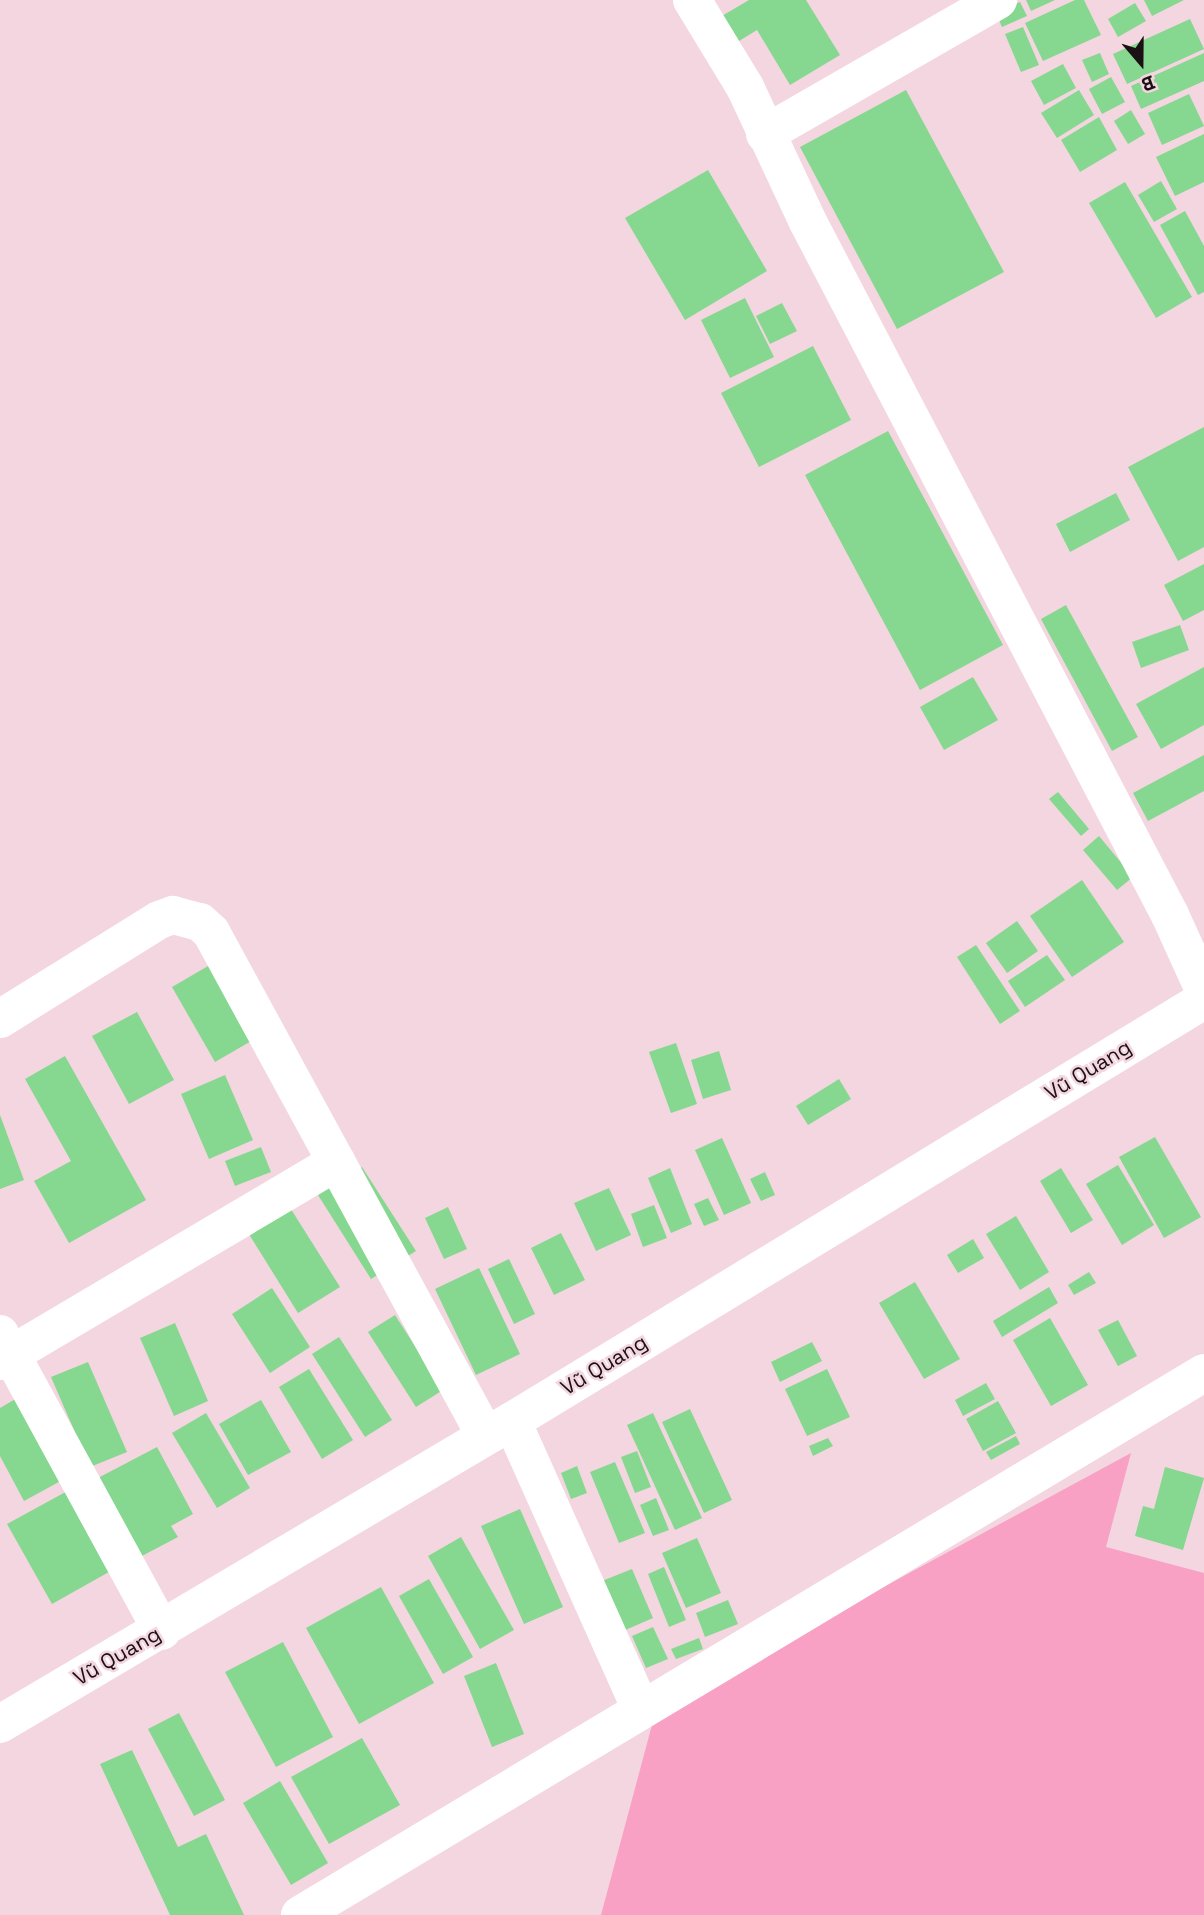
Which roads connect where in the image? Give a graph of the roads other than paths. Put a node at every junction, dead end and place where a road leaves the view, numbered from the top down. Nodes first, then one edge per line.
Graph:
1 (692, 0) edge
2 (998, 0) edge
3 (765, 134) junction
4 (1204, 990) edge
5 (1204, 1000) edge
6 (0, 1019) edge
7 (337, 1162) junction
8 (4, 1350) edge
9 (1204, 1373) edge
10 (499, 1428) junction
11 (162, 1631) junction
12 (641, 1709) junction
13 (0, 1724) edge
14 (300, 1915) edge

1 - 3 street
2 - 3 street
3 - 4 street
5 - 10 street, Vũ Quang
6 - 7 street
7 - 8 street
7 - 10 street
8 - 11 street
9 - 12 street
10 - 11 street, Vũ Quang
10 - 12 street
11 - 13 street, Vũ Quang
12 - 14 street

